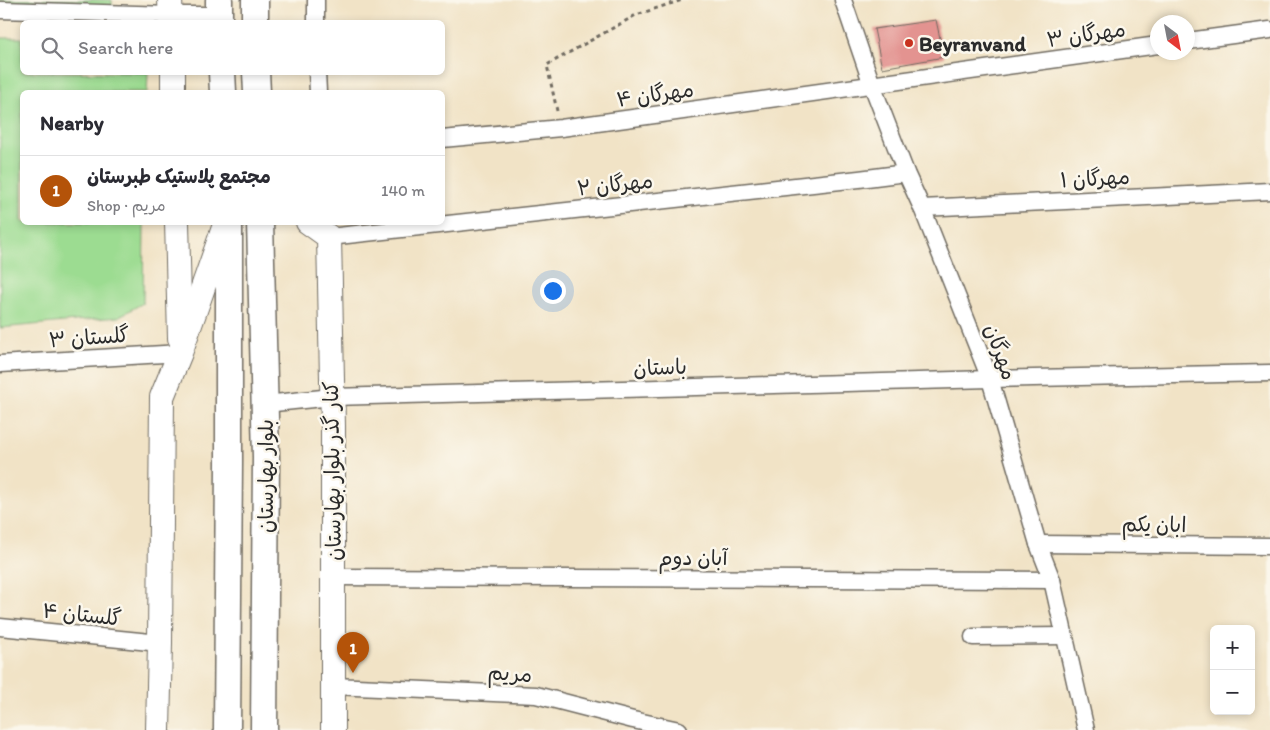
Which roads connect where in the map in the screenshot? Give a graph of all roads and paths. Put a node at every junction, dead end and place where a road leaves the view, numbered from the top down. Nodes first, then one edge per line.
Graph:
1 (254, 0) edge
2 (316, 0) edge
3 (682, 0) edge
4 (842, 0) edge
5 (0, 10) edge
6 (219, 12) edge
7 (171, 13) edge
8 (255, 20) edge
9 (316, 20) edge
10 (1270, 30) edge
11 (1195, 40) edge
12 (1150, 46) edge
13 (173, 75) edge
14 (222, 75) edge
15 (256, 75) edge
16 (317, 75) edge
17 (872, 85) junction
18 (173, 90) edge
19 (223, 90) edge
20 (257, 90) edge
21 (318, 90) edge
22 (561, 128) junction
23 (445, 139) edge
24 (906, 173) junction
25 (1270, 191) edge
26 (922, 208) junction
27 (445, 223) edge
28 (177, 225) edge
29 (227, 225) edge
30 (228, 225) edge
31 (260, 225) edge
32 (312, 225) edge
33 (431, 225) edge
34 (328, 236) junction
35 (180, 353) junction
36 (0, 364) edge
37 (1270, 373) edge
38 (990, 379) junction
39 (332, 397) junction
40 (265, 404) junction
41 (1038, 544) junction
42 (1270, 546) edge
43 (333, 578) junction
44 (1052, 580) junction
45 (0, 627) edge
46 (1065, 636) junction
47 (972, 637) dead end
48 (160, 643) junction
49 (333, 686) junction
50 (227, 729) edge
51 (158, 730) edge
52 (264, 730) edge
53 (333, 730) edge
54 (680, 730) edge
55 (1086, 730) edge

1 - 8 main road
2 - 9 street
3 - 22 path
4 - 17 street, مهرگان
5 - 7 street
6 - 7 street
10 - 11 street
12 - 17 street, مهرگان ۳
13 - 18 main road
14 - 19 main road
15 - 20 main road
16 - 21 street
17 - 22 street, مهرگان ۴
17 - 24 street, مهرگان
22 - 23 street, مهرگان ۴
24 - 26 street, مهرگان
24 - 27 street, مهرگان ۲
25 - 26 street, مهرگان ۱
26 - 38 street, مهرگان
28 - 35 main road
29 - 35 main road
30 - 50 main road, بلوار بهارستان
31 - 40 main road, بلوار بهارستان
32 - 34 main road
33 - 34 street, مهرگان ۲
34 - 39 main road, کنار گذر بلوار بهارستان
35 - 36 street, گلستان ۳
35 - 48 main road
37 - 38 street, باستان
38 - 39 street, باستان
38 - 41 street, مهرگان
39 - 40 street, باستان
39 - 43 main road, کنار گذر بلوار بهارستان
40 - 52 main road, بلوار بهارستان
41 - 42 street, ابان یکم
41 - 44 street, مهرگان
43 - 44 street, آبان دوم
43 - 49 main road, کنار گذر بلوار بهارستان
44 - 46 street, مهرگان
45 - 48 street, گلستان ۴
46 - 47 street
46 - 55 street, مهرگان
48 - 51 main road
49 - 53 main road, کنار گذر بلوار بهارستان
49 - 54 street, مریم

